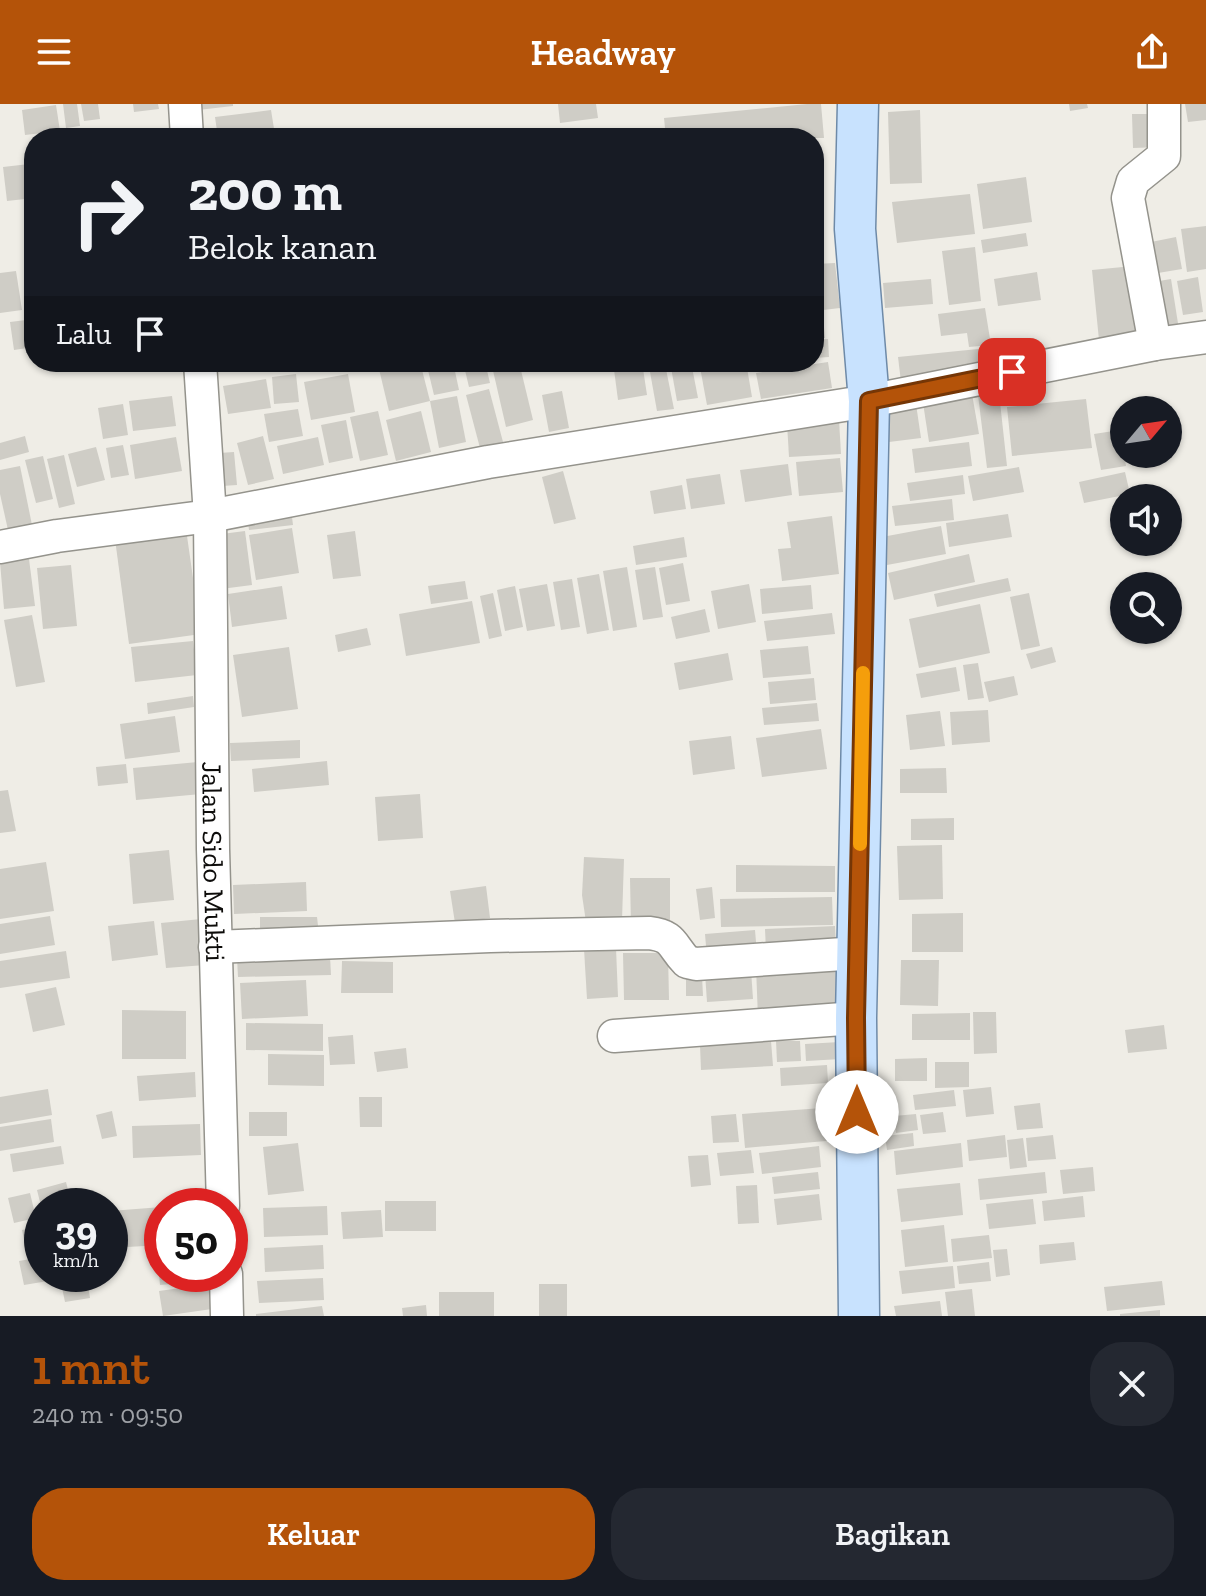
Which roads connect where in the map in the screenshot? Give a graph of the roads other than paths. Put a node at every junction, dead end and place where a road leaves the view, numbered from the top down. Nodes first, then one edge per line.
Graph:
1 (185, 104) edge
2 (858, 104) edge
3 (1164, 104) edge
4 (186, 128) edge
5 (1206, 337) edge
6 (1155, 344) junction
7 (201, 372) edge
8 (869, 401) junction
9 (210, 516) junction
10 (0, 547) edge
11 (215, 947) junction
12 (858, 953) junction
13 (856, 1018) junction
14 (614, 1036) dead end
15 (222, 1188) edge
16 (226, 1292) edge
17 (227, 1316) edge
18 (859, 1316) edge

1 - 4 street
2 - 8 main road
3 - 6 street
5 - 6 street
6 - 8 street
7 - 9 street, Jalan Sido Mukti
8 - 9 street
8 - 12 main road
9 - 10 street
9 - 11 street, Jalan Sido Mukti
11 - 12 street
11 - 15 street, Jalan Sido Mukti
12 - 13 main road
13 - 14 street
13 - 18 main road
16 - 17 street

